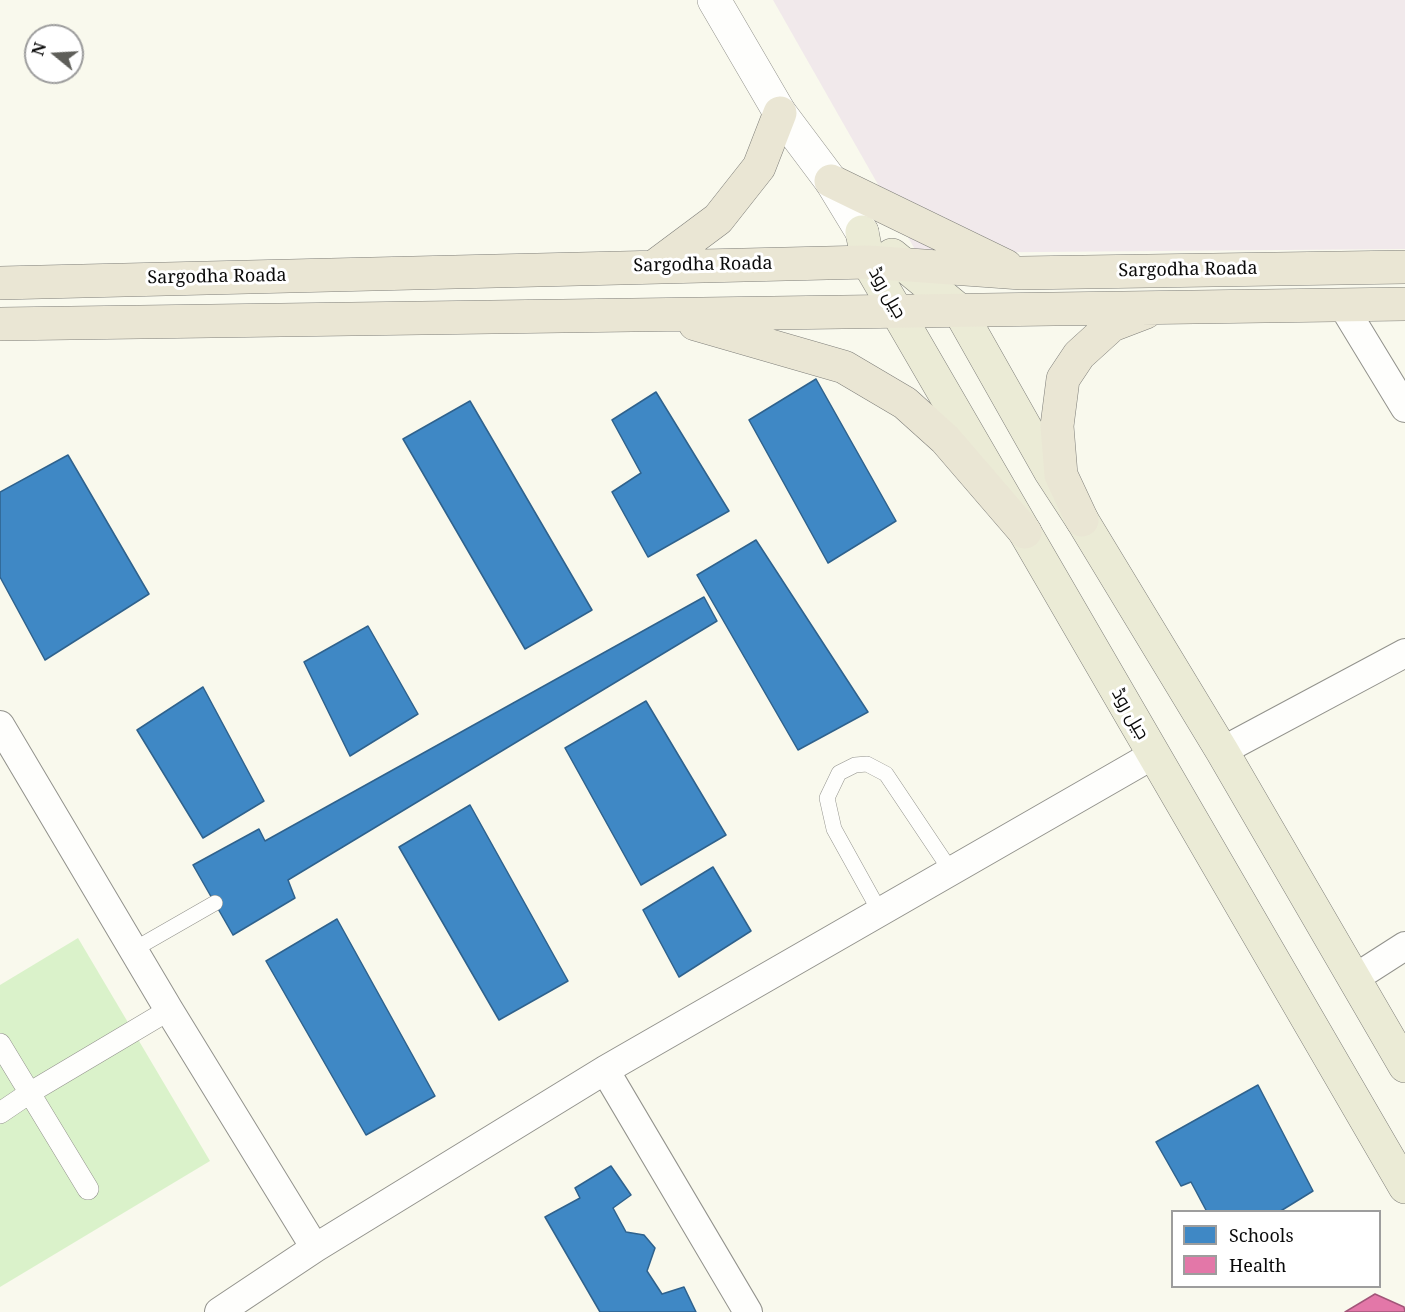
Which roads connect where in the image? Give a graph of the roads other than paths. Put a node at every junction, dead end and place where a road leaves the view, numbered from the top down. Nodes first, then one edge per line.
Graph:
1 (714, 0) edge
2 (780, 112) junction
3 (831, 181) junction
4 (865, 247) junction
5 (655, 266) junction
6 (906, 266) junction
7 (1405, 267) edge
8 (1021, 273) junction
9 (0, 283) edge
10 (1405, 304) edge
11 (1343, 306) junction
12 (1198, 308) junction
13 (897, 310) junction
14 (959, 310) junction
15 (660, 314) junction
16 (0, 324) edge
17 (1405, 408) edge
18 (1082, 520) junction
19 (1025, 532) junction
20 (1405, 653) edge
21 (0, 725) edge
22 (1221, 751) junction
23 (1153, 755) junction
24 (951, 871) junction
25 (215, 903) dead end
26 (880, 912) junction
27 (1405, 946) edge
28 (134, 950) junction
29 (1355, 978) junction
30 (169, 1010) junction
31 (0, 1044) edge
32 (1405, 1066) edge
33 (605, 1070) junction
34 (31, 1092) junction
35 (0, 1113) edge
36 (1405, 1187) edge
37 (88, 1189) dead end
38 (315, 1248) junction
39 (219, 1312) edge
40 (748, 1312) edge

1 - 2 street
2 - 3 street
2 - 5 highway
3 - 4 street
3 - 8 highway
4 - 5 highway, Sargodha Roada
4 - 6 highway, Sargodha Roada
4 - 13 main road, جیل روڈ
5 - 9 highway, Sargodha Roada
6 - 8 highway, Sargodha Roada
6 - 14 main road, جیل روڈ
7 - 8 highway, Sargodha Roada
10 - 11 highway, Sargodha Roada
11 - 12 highway, Sargodha Roada
11 - 17 street
12 - 14 highway, Sargodha Roada
12 - 18 highway
13 - 14 highway, Sargodha Roada
13 - 15 highway, Sargodha Roada
13 - 19 main road, جیل روڈ
14 - 18 main road, جیل روڈ
15 - 16 highway, Sargodha Roada
15 - 19 highway
18 - 22 main road, جیل روڈ
19 - 23 main road, جیل روڈ
20 - 22 street
21 - 28 street
22 - 29 main road, جیل روڈ
23 - 24 street
23 - 36 main road, جیل روڈ
24 - 26 street
24 - 26 lane
25 - 28 lane
26 - 33 street
27 - 29 street
28 - 30 street
29 - 32 main road, جیل روڈ
30 - 34 street
30 - 38 street
31 - 34 street
33 - 38 street
33 - 40 street
34 - 35 street
34 - 37 street
38 - 39 street

